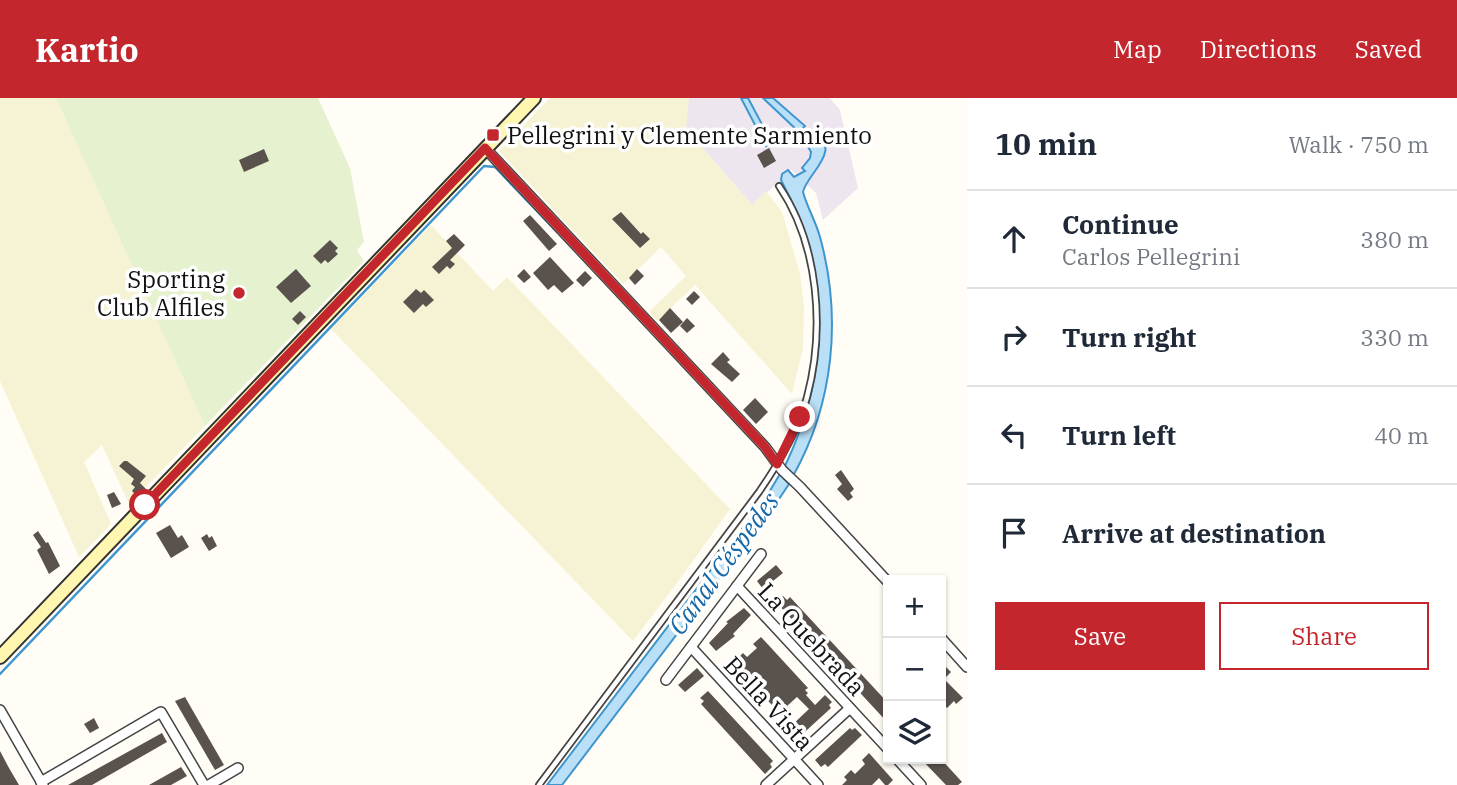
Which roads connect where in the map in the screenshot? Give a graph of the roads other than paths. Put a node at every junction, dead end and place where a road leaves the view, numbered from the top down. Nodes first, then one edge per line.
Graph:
1 (534, 98) edge
2 (485, 148) junction
3 (779, 186) dead end
4 (780, 467) junction
5 (761, 554) dead end
6 (883, 577) edge
7 (737, 586) junction
8 (946, 644) edge
9 (691, 647) junction
10 (0, 657) edge
11 (967, 667) edge
12 (666, 680) dead end
13 (850, 708) junction
14 (0, 710) edge
15 (883, 744) edge
16 (795, 760) junction
17 (902, 764) edge
18 (238, 768) dead end
19 (42, 783) edge
20 (206, 785) edge
21 (539, 785) edge
22 (766, 785) edge
23 (818, 785) edge
24 (922, 785) edge

1 - 2 main road
2 - 4 street
2 - 10 main road
3 - 4 lane
4 - 6 street
4 - 21 lane
5 - 7 street
7 - 9 street
7 - 13 street, La Quebrada
8 - 11 street
9 - 12 street
9 - 16 street, Bella Vista
13 - 15 street, La Quebrada
13 - 16 street
14 - 19 street
16 - 22 street
16 - 23 street, Bella Vista
17 - 24 street
18 - 20 street
19 - 20 street

